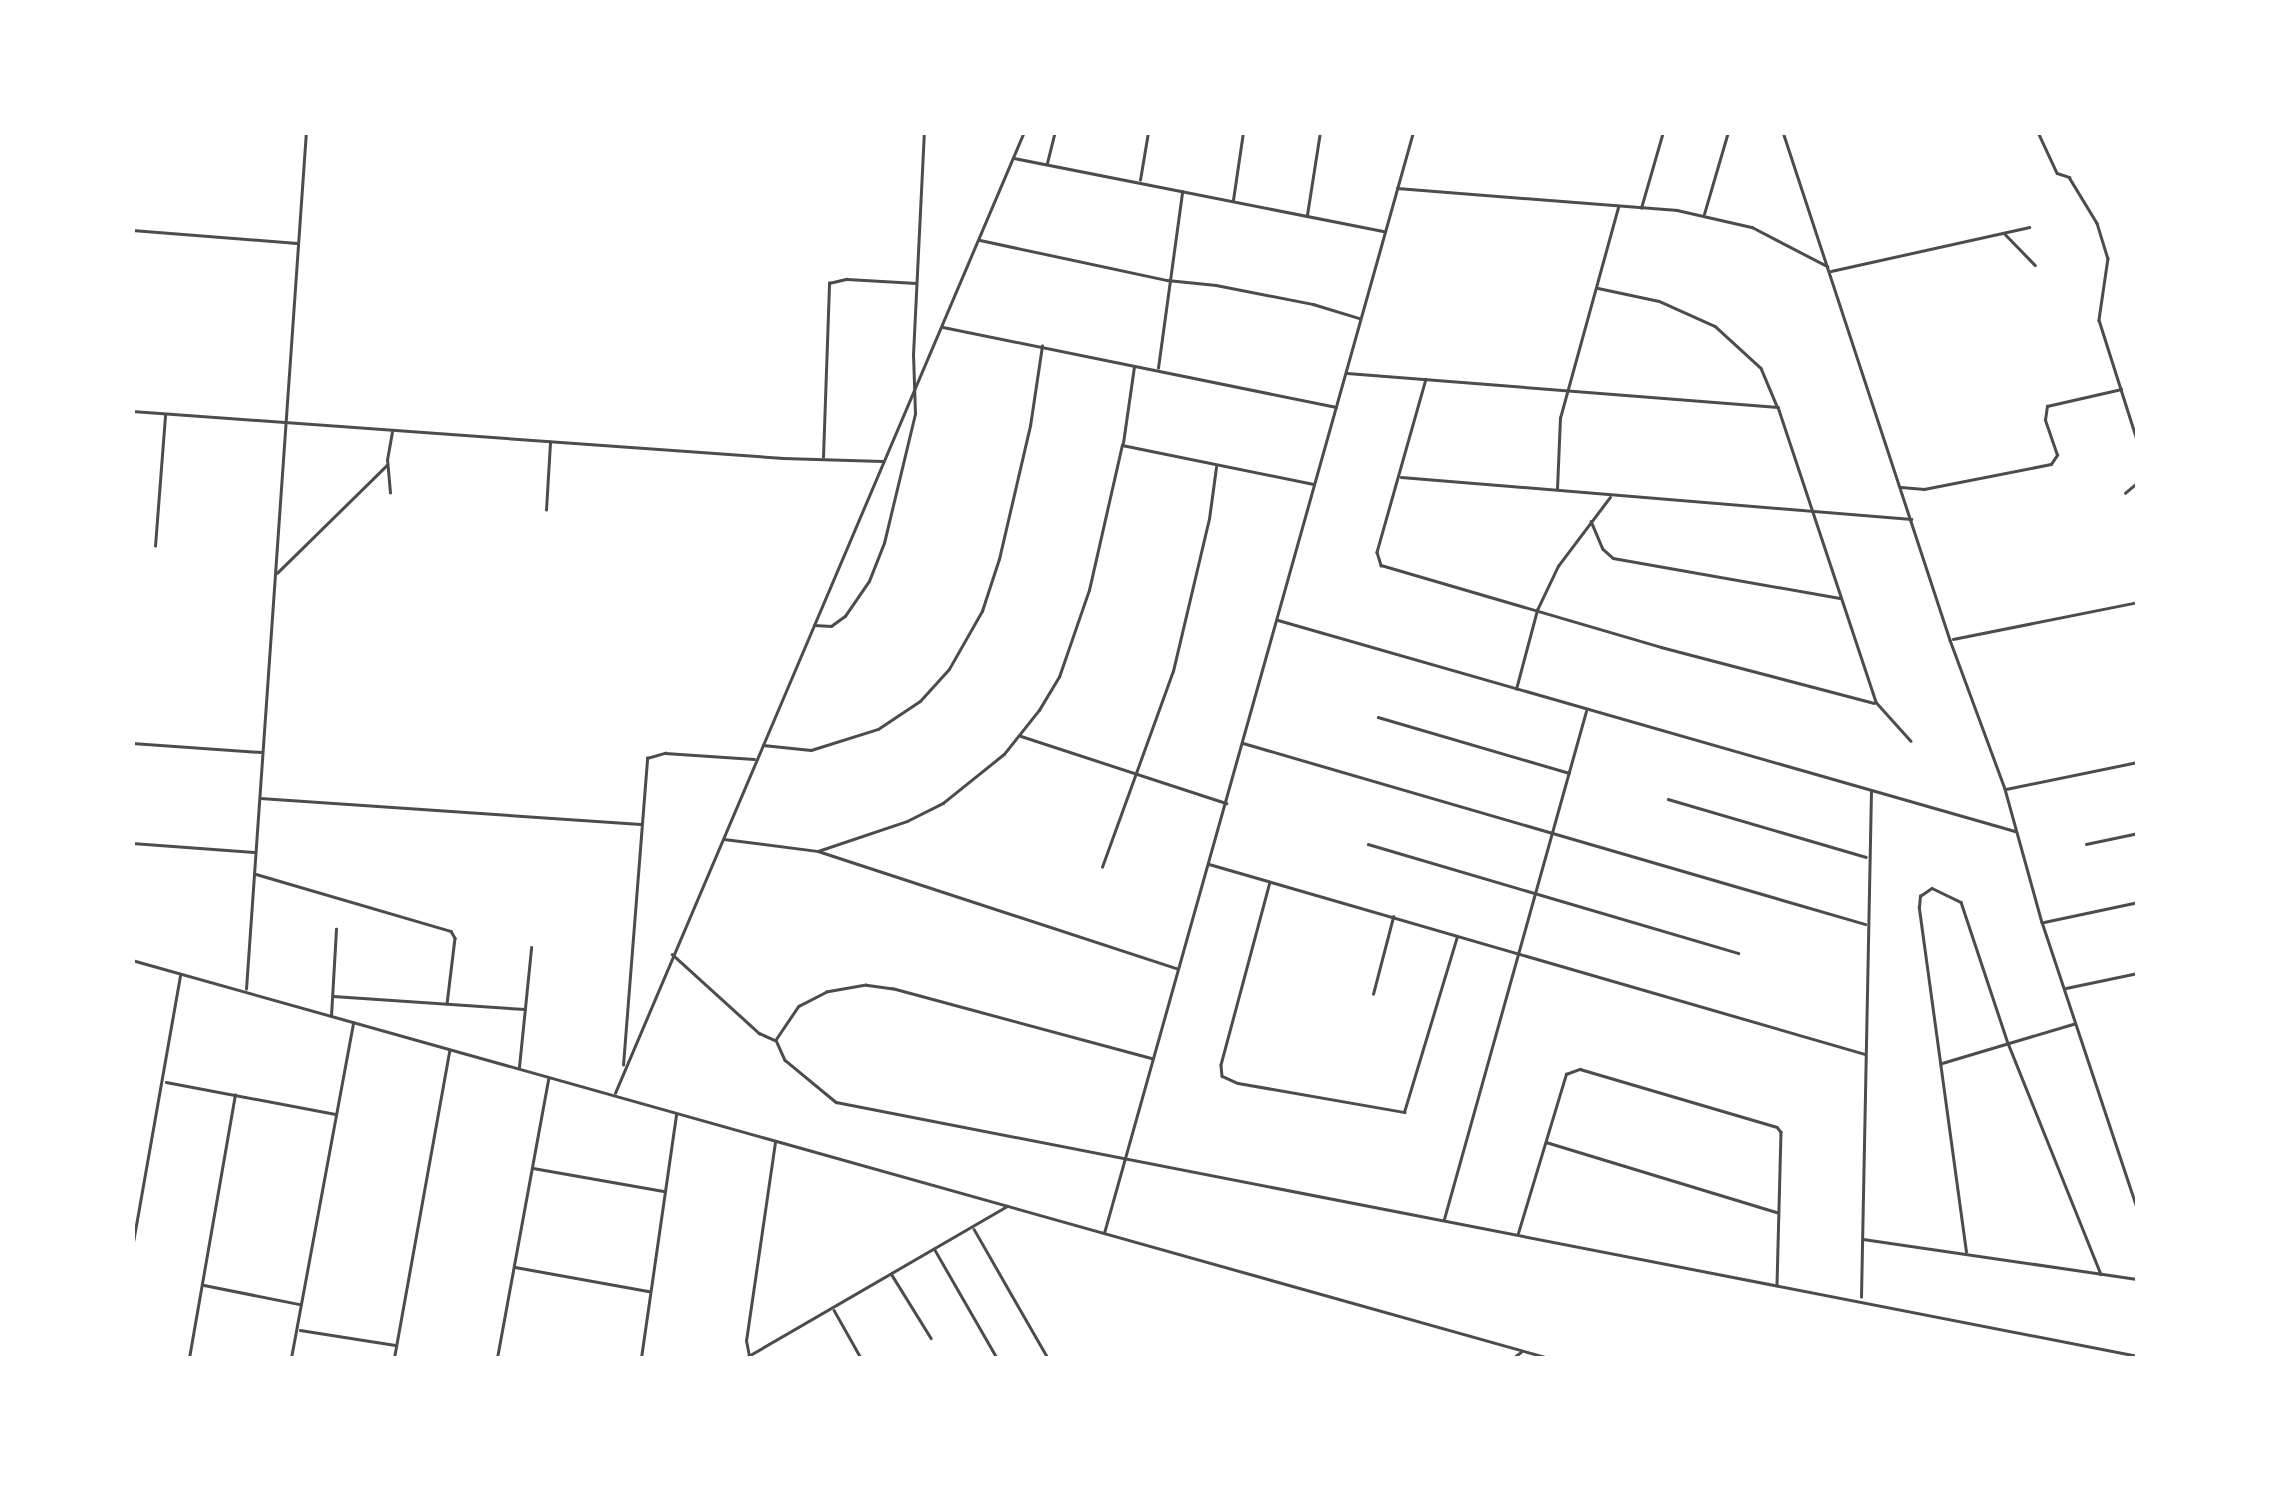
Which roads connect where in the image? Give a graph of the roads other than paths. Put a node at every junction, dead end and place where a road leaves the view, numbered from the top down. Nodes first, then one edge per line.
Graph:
1 (306, 132) edge
2 (924, 132) edge
3 (1024, 132) edge
4 (1055, 132) edge
5 (1148, 132) edge
6 (1243, 132) edge
7 (1320, 132) edge
8 (1413, 132) edge
9 (1663, 132) edge
10 (1728, 132) edge
11 (1783, 132) edge
12 (2038, 132) edge
13 (1013, 158) junction
14 (1046, 164) junction
15 (1139, 183) junction
16 (1398, 188) junction
17 (1182, 191) junction
18 (1233, 200) junction
19 (1618, 207) junction
20 (1641, 208) junction
21 (1704, 215) junction
22 (1307, 217) junction
23 (2029, 227) dead end
24 (132, 230) edge
25 (1385, 232) junction
26 (2004, 233) junction
27 (979, 240) junction
28 (298, 243) junction
29 (2035, 265) dead end
30 (1829, 269) junction
31 (1167, 280) junction
32 (916, 283) junction
33 (1598, 288) junction
34 (1360, 318) junction
35 (941, 327) junction
36 (1042, 346) junction
37 (1134, 366) junction
38 (1158, 370) junction
39 (1346, 373) junction
40 (1426, 379) junction
41 (915, 386) junction
42 (2122, 388) junction
43 (1568, 389) junction
44 (1336, 407) junction
45 (1778, 407) junction
46 (132, 411) edge
47 (165, 413) junction
48 (287, 422) junction
49 (392, 430) junction
50 (550, 440) junction
51 (2138, 443) edge
52 (1122, 445) junction
53 (823, 459) junction
54 (883, 461) junction
55 (388, 464) junction
56 (1216, 465) junction
57 (1400, 477) junction
58 (2138, 482) edge
59 (1314, 484) junction
60 (1901, 487) junction
61 (1558, 491) junction
62 (390, 492) dead end
63 (2125, 493) dead end
64 (1612, 495) junction
65 (546, 510) dead end
66 (1812, 510) junction
67 (1912, 520) junction
68 (1591, 521) junction
69 (154, 546) dead end
70 (276, 574) junction
71 (1840, 598) junction
72 (2138, 602) edge
73 (1537, 610) junction
74 (1276, 620) junction
75 (813, 624) junction
76 (1950, 640) junction
77 (1516, 690) junction
78 (1876, 702) junction
79 (1586, 710) junction
80 (1378, 716) dead end
81 (1019, 736) junction
82 (1910, 741) dead end
83 (132, 743) edge
84 (1243, 743) junction
85 (762, 745) junction
86 (263, 752) junction
87 (755, 759) junction
88 (2138, 762) edge
89 (1570, 773) junction
90 (1135, 774) junction
91 (1871, 789) junction
92 (2005, 790) junction
93 (260, 798) junction
94 (1668, 800) dead end
95 (1226, 803) junction
96 (641, 824) junction
97 (2017, 832) junction
98 (1552, 833) junction
99 (2138, 833) edge
100 (721, 839) junction
101 (132, 843) edge
102 (1368, 844) dead end
103 (2086, 844) dead end
104 (818, 851) junction
105 (256, 852) junction
106 (1868, 857) junction
107 (1208, 864) junction
108 (1102, 867) dead end
109 (254, 873) junction
110 (1271, 880) junction
111 (1534, 893) junction
112 (2138, 902) edge
113 (1394, 916) junction
114 (2042, 922) junction
115 (1865, 924) junction
116 (336, 928) dead end
117 (1458, 935) junction
118 (531, 948) dead end
119 (1738, 953) dead end
120 (672, 954) junction
121 (1518, 954) junction
122 (132, 960) edge
123 (1178, 968) junction
124 (2138, 973) edge
125 (180, 974) junction
126 (2064, 988) junction
127 (246, 992) junction
128 (1373, 994) dead end
129 (333, 996) junction
130 (447, 1004) junction
131 (525, 1009) junction
132 (331, 1016) junction
133 (353, 1022) junction
134 (2076, 1023) junction
135 (776, 1040) junction
136 (2008, 1042) junction
137 (450, 1049) junction
138 (1865, 1054) junction
139 (1153, 1059) junction
140 (1940, 1063) junction
141 (519, 1069) junction
142 (622, 1073) junction
143 (548, 1077) junction
144 (163, 1082) junction
145 (235, 1095) junction
146 (614, 1096) junction
147 (676, 1113) junction
148 (336, 1115) junction
149 (776, 1141) junction
150 (1544, 1142) junction
151 (1126, 1157) junction
152 (531, 1168) junction
153 (665, 1191) junction
154 (1007, 1206) junction
155 (2138, 1211) edge
156 (1779, 1212) junction
157 (1444, 1220) junction
158 (973, 1228) junction
159 (1104, 1234) junction
160 (1517, 1235) junction
161 (1864, 1239) junction
162 (132, 1248) edge
163 (935, 1248) junction
164 (1966, 1252) junction
165 (513, 1267) junction
166 (892, 1274) junction
167 (2101, 1274) junction
168 (2138, 1279) edge
169 (202, 1285) junction
170 (1777, 1285) junction
171 (651, 1292) junction
172 (1861, 1300) junction
173 (300, 1304) junction
174 (834, 1308) junction
175 (297, 1329) junction
176 (930, 1338) dead end
177 (397, 1346) junction
178 (1522, 1351) junction
179 (2138, 1356) edge
180 (747, 1357) edge
181 (189, 1358) edge
182 (292, 1358) edge
183 (394, 1358) edge
184 (497, 1358) edge
185 (641, 1358) edge
186 (861, 1358) edge
187 (997, 1358) edge
188 (1048, 1358) edge
189 (1513, 1358) edge
190 (1549, 1358) edge

1 - 28 street
2 - 32 street
3 - 13 street
4 - 14 street
5 - 15 street
6 - 18 street
7 - 22 street
8 - 16 street
9 - 20 street
10 - 21 street
11 - 30 street
12 - 42 street
13 - 14 street
13 - 27 street
14 - 15 street
15 - 17 street
16 - 19 street
16 - 25 street
17 - 18 street
17 - 31 street
18 - 22 street
19 - 20 street
19 - 33 street
20 - 21 street
21 - 30 street
22 - 25 street
23 - 26 street
24 - 28 street
25 - 34 street
26 - 29 street
26 - 30 street
27 - 31 street
27 - 35 street
28 - 48 street
30 - 60 street
31 - 34 street
31 - 38 street
32 - 41 street
32 - 53 street
33 - 43 street
33 - 45 street
34 - 39 street
35 - 36 street
35 - 41 street
36 - 37 street
36 - 85 street
37 - 38 street
37 - 52 street
38 - 44 street
39 - 40 street
39 - 44 street
40 - 43 street
40 - 57 street
41 - 54 street
41 - 75 street
42 - 51 street
42 - 60 street
43 - 45 street
43 - 61 street
44 - 59 street
45 - 66 street
46 - 47 street
47 - 48 street
47 - 69 street
48 - 49 street
48 - 70 street
49 - 50 street
49 - 55 street
50 - 53 street
50 - 65 street
52 - 56 street
52 - 81 street
53 - 54 street
54 - 75 street
55 - 62 street
55 - 70 street
56 - 59 street
56 - 90 street
57 - 61 street
57 - 73 street
58 - 63 street
59 - 74 street
60 - 67 street
61 - 64 street
64 - 66 street
64 - 68 street
66 - 67 street
66 - 71 street
67 - 76 street
68 - 71 street
68 - 73 street
70 - 86 street
71 - 78 street
72 - 76 street
73 - 77 street
73 - 78 street
74 - 77 street
74 - 84 street
75 - 85 street
76 - 92 street
77 - 79 street
78 - 82 street
79 - 89 street
79 - 91 street
80 - 89 street
81 - 90 street
81 - 104 street
83 - 86 street
84 - 95 street
84 - 98 street
85 - 87 street
86 - 93 street
87 - 96 street
87 - 100 street
88 - 92 street
89 - 98 street
90 - 95 street
90 - 108 street
91 - 97 street
91 - 106 street
92 - 97 street
93 - 96 street
93 - 105 street
94 - 106 street
95 - 107 street
96 - 142 street
97 - 114 street
98 - 111 street
98 - 115 street
99 - 103 street
100 - 104 street
100 - 120 street
101 - 105 street
102 - 111 street
104 - 123 street
105 - 109 street
106 - 115 street
107 - 110 street
107 - 123 street
109 - 127 street
109 - 130 street
110 - 113 street
110 - 117 street
111 - 119 street
111 - 121 street
112 - 114 street
113 - 117 street
113 - 128 street
114 - 126 street
115 - 138 street
116 - 129 street
117 - 121 street
118 - 131 street
120 - 135 street
120 - 142 street
121 - 138 street
121 - 157 street
122 - 125 street
123 - 139 street
124 - 126 street
125 - 127 street
125 - 144 street
126 - 134 street
127 - 132 street
129 - 130 street
129 - 132 street
130 - 131 street
131 - 141 street
132 - 133 street
133 - 137 street
133 - 148 street
134 - 136 street
134 - 155 street
135 - 139 street
135 - 151 street
136 - 140 street
136 - 140 street
136 - 167 street
137 - 141 street
137 - 177 street
138 - 161 street
139 - 151 street
140 - 164 street
141 - 143 street
142 - 146 street
143 - 146 street
143 - 152 street
144 - 145 street
144 - 162 street
145 - 148 street
145 - 169 street
146 - 147 street
147 - 149 street
147 - 153 street
148 - 173 street
149 - 154 street
149 - 180 street
150 - 156 street
150 - 156 street
150 - 160 street
151 - 157 street
151 - 159 street
152 - 153 street
152 - 165 street
153 - 171 street
154 - 158 street
154 - 159 street
156 - 170 street
157 - 160 street
158 - 163 street
158 - 188 street
159 - 178 street
160 - 170 street
161 - 164 street
161 - 172 street
163 - 166 street
163 - 187 street
164 - 167 street
165 - 171 street
165 - 184 street
166 - 174 street
166 - 176 street
167 - 168 street
169 - 173 street
169 - 181 street
170 - 172 street
171 - 185 street
172 - 179 street
173 - 175 street
174 - 180 street
174 - 186 street
175 - 177 street
175 - 182 street
177 - 183 street
178 - 189 street
178 - 190 street

